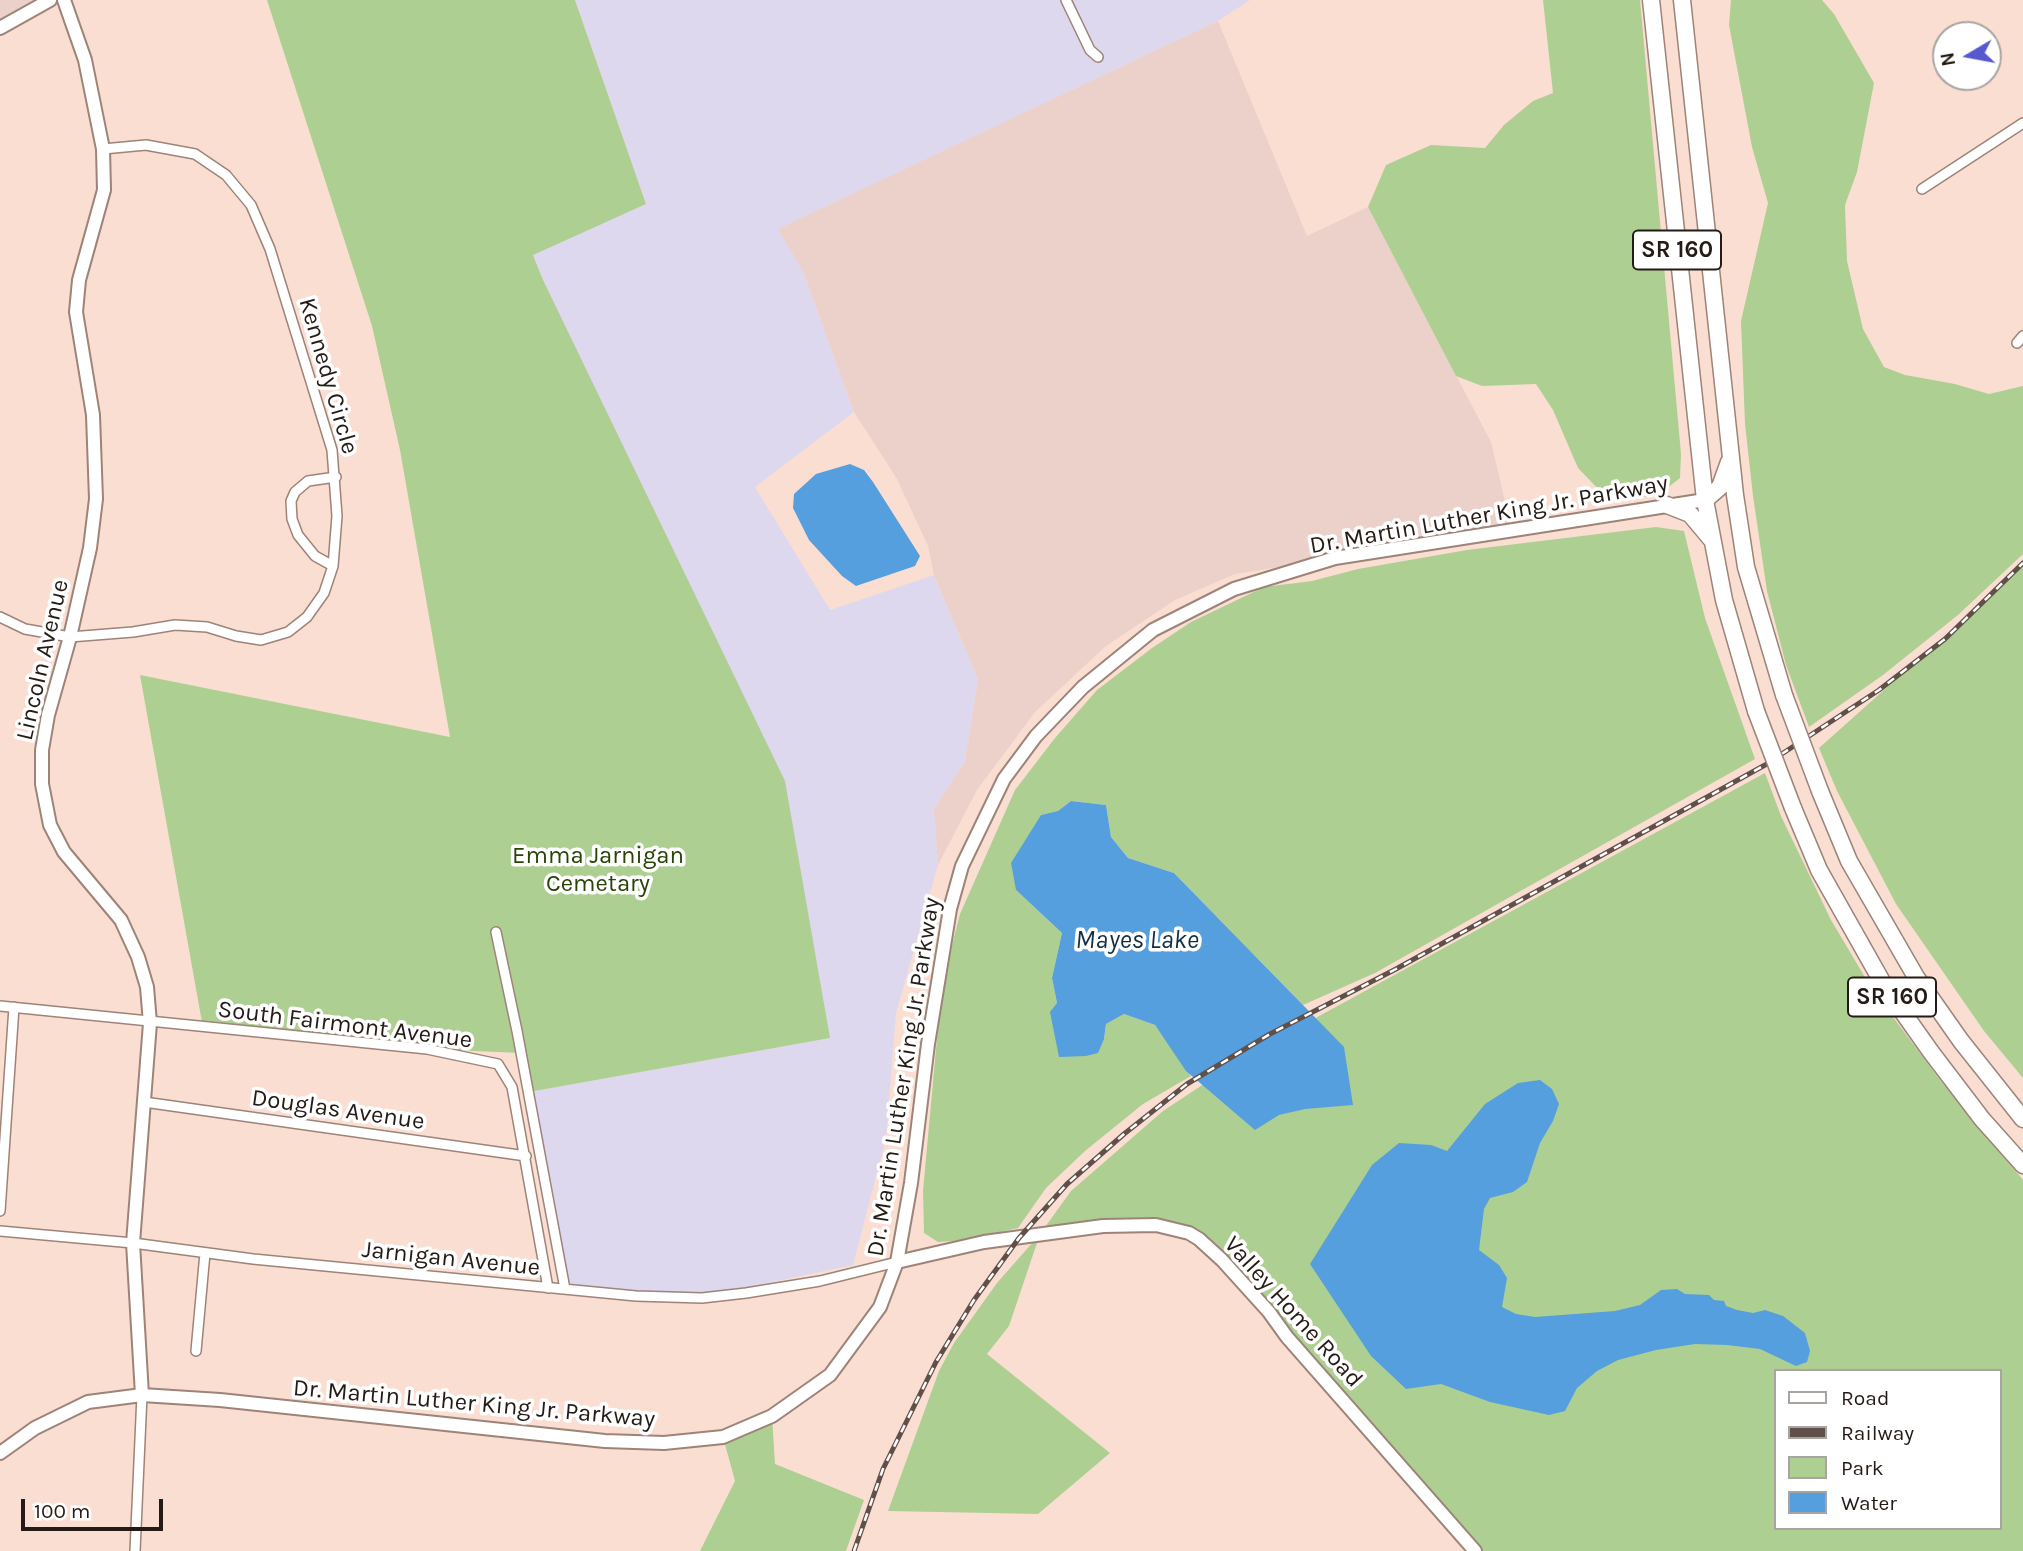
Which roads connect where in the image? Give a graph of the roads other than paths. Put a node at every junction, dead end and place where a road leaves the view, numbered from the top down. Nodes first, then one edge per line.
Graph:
1 (50, 0) edge
2 (64, 0) edge
3 (1066, 0) edge
4 (1651, 0) edge
5 (1682, 0) edge
6 (0, 28) edge
7 (1098, 57) dead end
8 (2023, 123) edge
9 (103, 149) junction
10 (1922, 189) dead end
11 (1731, 458) junction
12 (335, 477) junction
13 (1705, 499) junction
14 (1667, 505) junction
15 (1740, 529) junction
16 (1713, 542) junction
17 (333, 566) junction
18 (0, 617) edge
19 (71, 637) junction
20 (495, 932) dead end
21 (0, 1006) edge
22 (13, 1007) junction
23 (150, 1023) junction
24 (144, 1102) junction
25 (2023, 1119) edge
26 (526, 1156) junction
27 (2023, 1165) edge
28 (0, 1211) edge
29 (0, 1231) edge
30 (133, 1243) junction
31 (205, 1253) junction
32 (897, 1262) junction
33 (548, 1288) junction
34 (565, 1289) junction
35 (196, 1351) dead end
36 (142, 1395) junction
37 (0, 1453) edge
38 (135, 1551) edge
39 (1475, 1551) edge

1 - 6 main road
2 - 9 main road, Lincoln Avenue
3 - 7 street
4 - 13 highway, SR 160
5 - 11 highway, SR 160
8 - 10 street
9 - 12 street, Kennedy Circle
9 - 19 main road, Lincoln Avenue
11 - 13 highway
11 - 15 highway, SR 160
12 - 17 street, Kennedy Circle
12 - 17 street
13 - 14 main road, Dr. Martin Luther King Jr. Parkway
13 - 15 highway
13 - 16 highway, SR 160
14 - 16 highway
14 - 32 main road, Dr. Martin Luther King Jr. Parkway
15 - 25 highway, SR 160, bridge
16 - 27 highway, SR 160, bridge
17 - 19 street, Kennedy Circle
18 - 19 street, Kennedy Circle
19 - 23 main road, Lincoln Avenue
20 - 34 street
21 - 22 street, South Fairmont Avenue
22 - 23 street, South Fairmont Avenue
22 - 28 street
23 - 24 main road, Lincoln Avenue
23 - 26 street, South Fairmont Avenue
24 - 26 street, Douglas Avenue
24 - 30 main road, Lincoln Avenue
26 - 33 street, South Fairmont Avenue
29 - 30 street, Jarnigan Avenue
30 - 31 street, Jarnigan Avenue
30 - 36 main road, Lincoln Avenue
31 - 33 street, Jarnigan Avenue
31 - 35 street
32 - 34 street, Jarnigan Avenue
32 - 36 main road, Dr. Martin Luther King Jr. Parkway
32 - 39 main road, Valley Home Road
33 - 34 street, Jarnigan Avenue
36 - 37 main road, Dr. Martin Luther King Jr. Parkway
36 - 38 street

